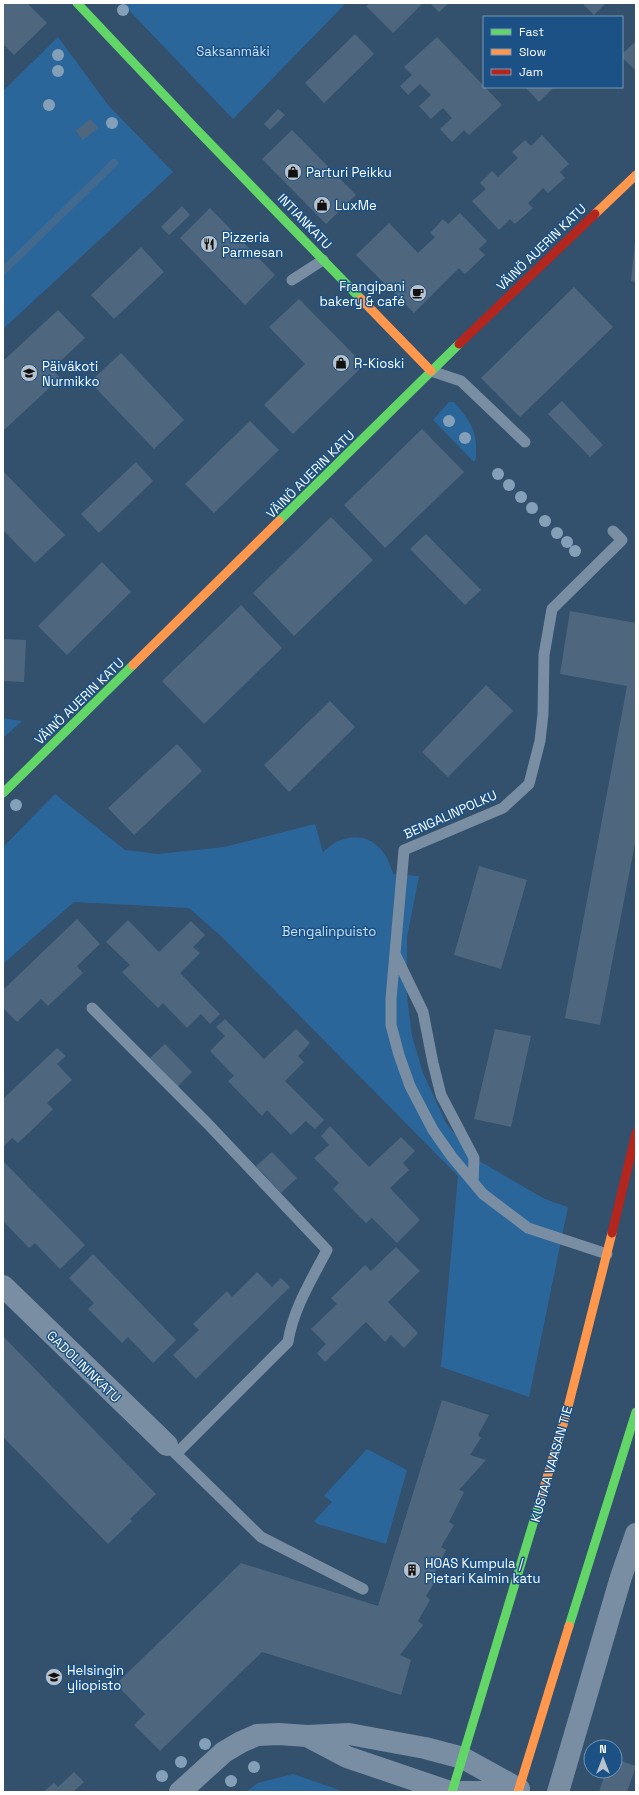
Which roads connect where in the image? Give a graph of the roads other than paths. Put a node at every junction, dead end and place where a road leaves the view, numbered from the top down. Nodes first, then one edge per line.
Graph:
1 (77, 3) edge
2 (636, 175) edge
3 (323, 260) junction
4 (292, 280) dead end
5 (431, 371) junction
6 (526, 442) dead end
7 (613, 531) dead end
8 (3, 793) edge
9 (395, 953) junction
10 (92, 1008) dead end
11 (636, 1133) edge
12 (473, 1182) junction
13 (607, 1254) junction
14 (3, 1286) edge
15 (636, 1412) edge
16 (171, 1449) junction
17 (636, 1534) edge
18 (629, 1578) edge
19 (363, 1589) dead end
20 (307, 1736) junction
21 (463, 1758) junction
22 (519, 1790) edge
23 (180, 1792) edge
24 (451, 1792) edge
25 (463, 1792) edge
26 (558, 1792) edge

1 - 3 street, INTIANKATU
2 - 5 street, VÄINÖ AUERIN KATU
3 - 4 lane
3 - 5 street, INTIANKATU
5 - 6 lane, INTIANKATU
5 - 8 street, VÄINÖ AUERIN KATU
7 - 9 lane, BENGALINPOLKU
9 - 12 lane
9 - 12 lane, BENGALINPOLKU
10 - 16 lane
11 - 13 street, KUSTAA VAASAN TIE
12 - 13 lane, BENGALINPOLKU
13 - 21 street, KUSTAA VAASAN TIE
14 - 16 street, GADOLININKATU
15 - 22 street
16 - 19 lane
17 - 18 street
18 - 26 street
20 - 21 street
20 - 23 street
20 - 24 street
21 - 22 street
21 - 24 street, KUSTAA VAASAN TIE
22 - 25 street

